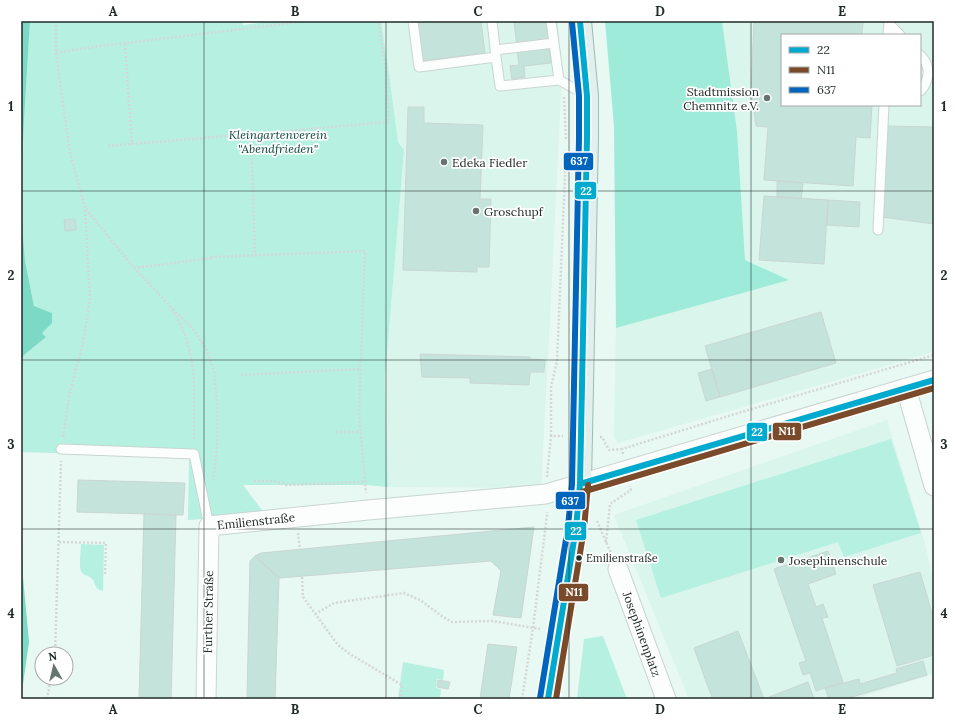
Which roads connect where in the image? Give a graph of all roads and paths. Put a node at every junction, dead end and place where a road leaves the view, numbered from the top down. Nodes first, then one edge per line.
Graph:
1 (56, 21) edge
2 (309, 21) edge
3 (378, 21) edge
4 (414, 21) edge
5 (492, 21) edge
6 (551, 21) edge
7 (580, 21) edge
8 (889, 22) edge
9 (888, 34) edge
10 (899, 34) edge
11 (125, 44) junction
12 (554, 44) junction
13 (56, 53) junction
14 (496, 53) junction
15 (921, 57) edge
16 (559, 80) junction
17 (921, 90) edge
18 (587, 96) junction
19 (884, 106) edge
20 (251, 134) junction
21 (566, 143) dead end
22 (132, 145) junction
23 (108, 146) dead end
24 (566, 151) dead end
25 (85, 208) junction
26 (878, 230) dead end
27 (255, 255) junction
28 (134, 268) junction
29 (170, 306) junction
30 (361, 369) junction
31 (241, 375) dead end
32 (934, 380) edge
33 (906, 388) junction
34 (336, 432) dead end
35 (361, 432) junction
36 (551, 436) dead end
37 (61, 449) junction
38 (194, 454) junction
39 (254, 481) dead end
40 (365, 482) junction
41 (213, 484) dead end
42 (580, 484) junction
43 (934, 486) edge
44 (546, 494) junction
45 (368, 510) junction
46 (596, 521) dead end
47 (209, 526) junction
48 (59, 542) junction
49 (618, 569) joint
50 (105, 576) dead end
51 (302, 576) dead end
52 (315, 614) junction
53 (533, 628) junction
54 (559, 632) junction
55 (55, 646) edge
56 (49, 686) edge
57 (47, 699) edge
58 (206, 699) edge
59 (400, 699) edge
60 (522, 699) edge
61 (548, 699) edge
62 (666, 699) edge

1 - 13 path
2 - 11 path
3 - 20 path
4 - 14 lane
5 - 14 lane
6 - 12 lane
7 - 18 main road
8 - 9 lane
8 - 10 lane
11 - 13 path
11 - 22 path
12 - 14 lane
12 - 16 lane
13 - 25 path
14 - 16 lane
15 - 17 lane
16 - 18 lane
16 - 21 path
18 - 42 main road
19 - 26 lane
20 - 22 path
20 - 27 path
22 - 23 path
24 - 36 path
25 - 28 path
25 - 37 path
27 - 28 path
27 - 30 path
28 - 29 path
29 - 38 path
29 - 41 path
30 - 31 path
30 - 35 path
32 - 33 street, Emilienstraße
33 - 42 street, Emilienstraße
33 - 43 street
34 - 35 path
35 - 40 path
37 - 38 lane
37 - 48 path
38 - 47 lane
39 - 40 path
40 - 45 path
42 - 44 street, Emilienstraße
42 - 54 main road
44 - 45 street, Emilienstraße
44 - 53 path
45 - 47 street, Emilienstraße
46 - 49 path
47 - 58 street, Further Straße
48 - 50 path
48 - 55 path
49 - 62 street, Josephinenplatz
51 - 52 path
52 - 53 path
52 - 59 path
53 - 54 path
53 - 60 path
54 - 61 main road
56 - 57 path

